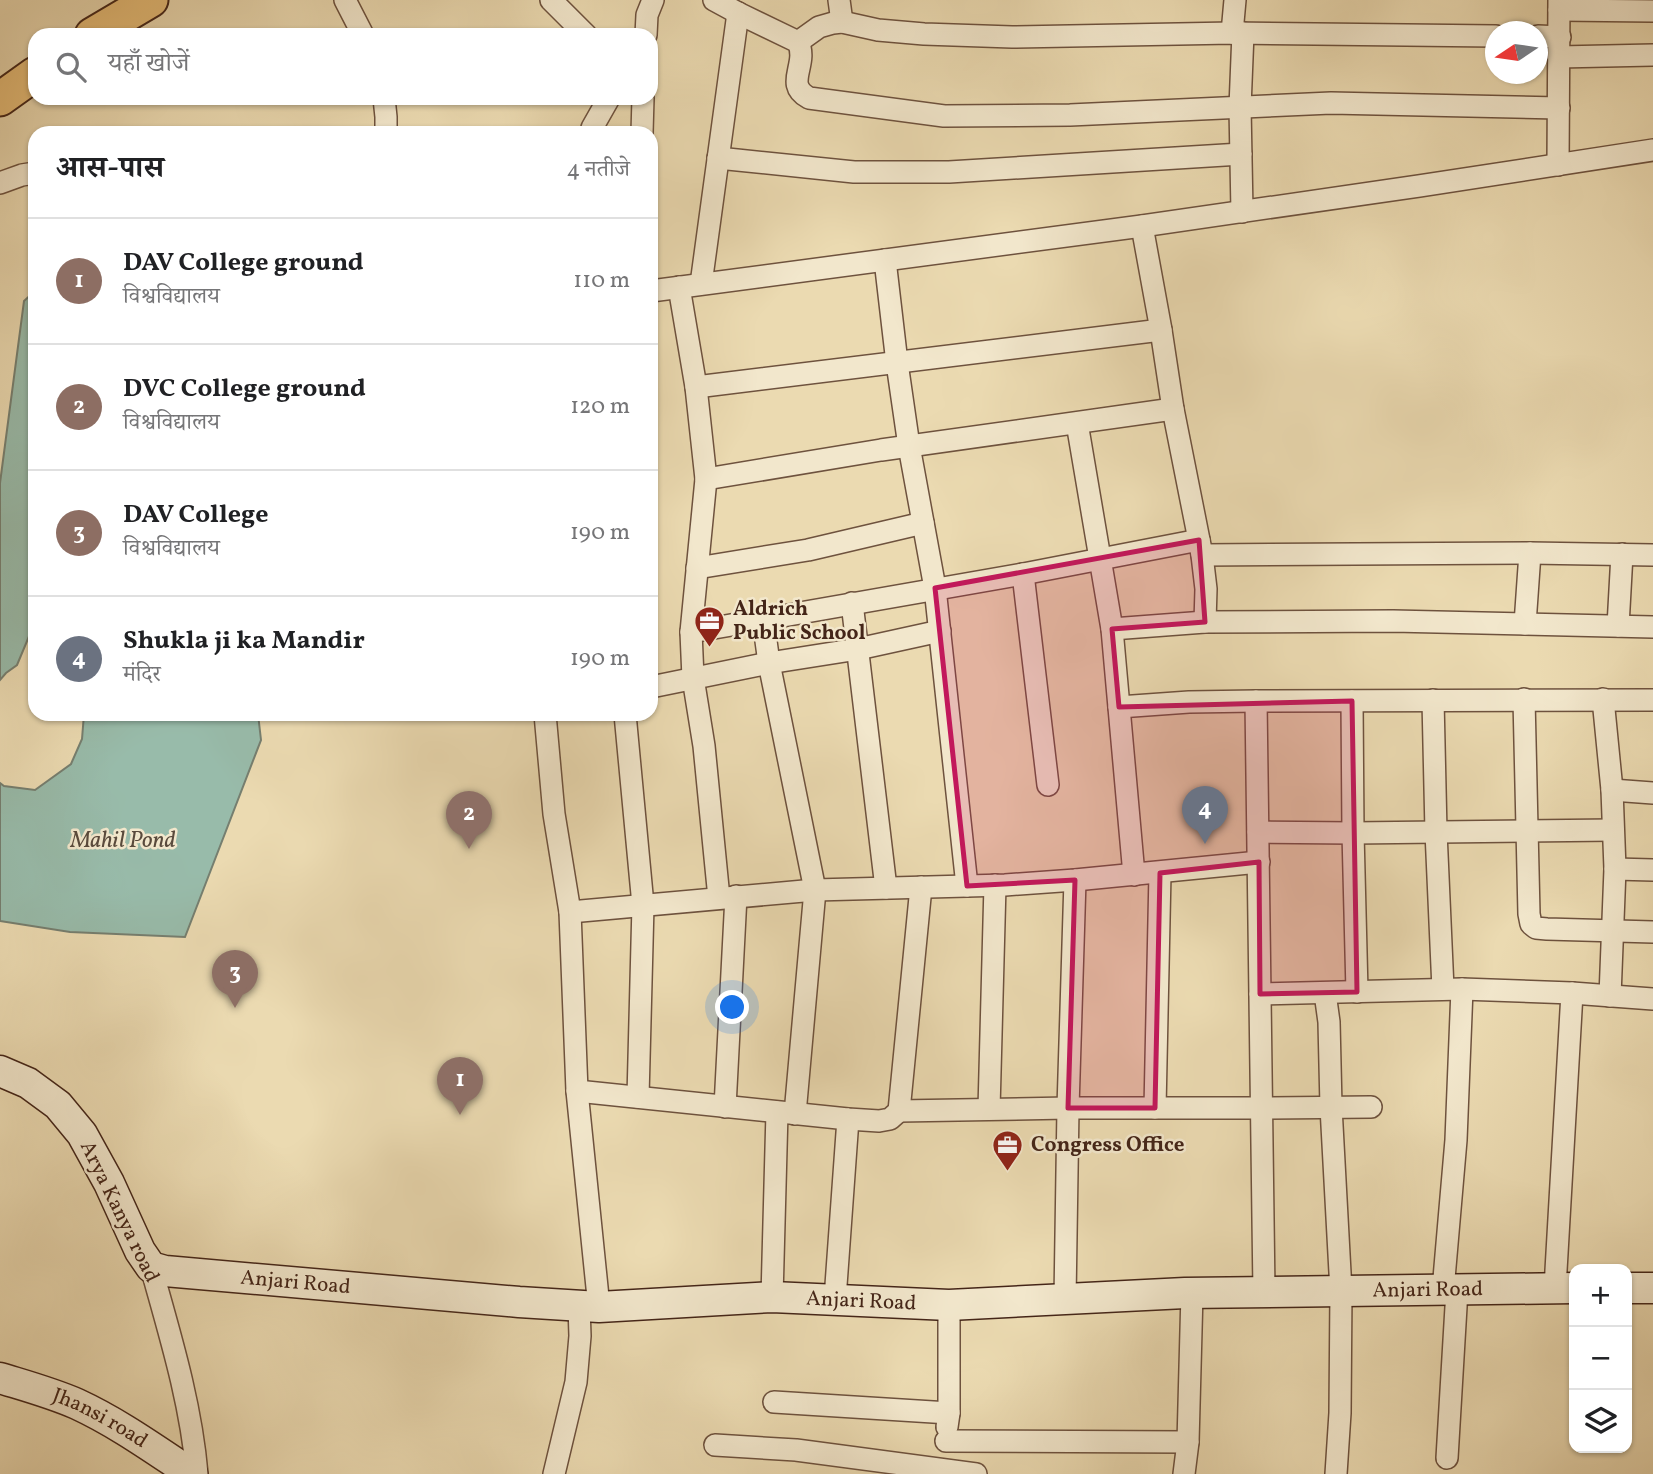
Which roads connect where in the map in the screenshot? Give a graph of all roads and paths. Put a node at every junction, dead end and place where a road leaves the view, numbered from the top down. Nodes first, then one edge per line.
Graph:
1 (151, 0) edge
2 (345, 0) edge
3 (551, 0) edge
4 (653, 0) edge
5 (714, 0) edge
6 (839, 0) edge
7 (1235, 0) edge
8 (1559, 5) edge
9 (1653, 10) edge
10 (738, 13) junction
11 (842, 22) junction
12 (104, 28) edge
13 (359, 28) edge
14 (579, 28) edge
15 (647, 28) edge
16 (1238, 33) junction
17 (1485, 36) edge
18 (1548, 41) edge
19 (798, 42) junction
20 (1559, 47) junction
21 (1653, 55) edge
22 (28, 79) edge
23 (0, 99) edge
24 (385, 105) edge
25 (605, 105) edge
26 (643, 105) edge
27 (1240, 107) junction
28 (1559, 108) junction
29 (386, 126) edge
30 (593, 126) edge
31 (642, 126) edge
32 (1653, 150) edge
33 (1241, 154) junction
34 (718, 158) junction
35 (1558, 165) junction
36 (28, 174) edge
37 (0, 183) edge
38 (1242, 212) junction
39 (1142, 226) junction
40 (885, 260) junction
41 (701, 284) junction
42 (679, 287) junction
43 (658, 289) edge
44 (1161, 330) junction
45 (897, 363) junction
46 (696, 387) junction
47 (1173, 409) junction
48 (1077, 423) junction
49 (909, 446) junction
50 (706, 479) junction
51 (923, 523) junction
52 (1201, 547) junction
53 (1530, 552) junction
54 (1622, 554) junction
55 (1653, 555) edge
56 (1100, 559) junction
57 (697, 568) junction
58 (1023, 574) junction
59 (935, 588) junction
60 (852, 603) junction
61 (763, 619) junction
62 (1205, 622) junction
63 (1525, 624) junction
64 (1618, 626) junction
65 (1653, 627) edge
66 (1111, 629) junction
67 (940, 631) junction
68 (691, 632) junction
69 (858, 649) junction
70 (769, 663) junction
71 (693, 678) junction
72 (658, 686) edge
73 (1524, 699) junction
74 (1604, 699) junction
75 (1653, 699) edge
76 (1433, 700) junction
77 (1256, 701) junction
78 (1352, 701) junction
79 (1119, 707) junction
80 (546, 721) edge
81 (626, 721) edge
82 (1048, 785) dead end
83 (1612, 790) junction
84 (1653, 793) edge
85 (1528, 830) junction
86 (1614, 830) junction
87 (1436, 831) junction
88 (1258, 832) junction
89 (1353, 833) junction
90 (1259, 862) junction
91 (1615, 869) junction
92 (1653, 870) edge
93 (1160, 873) junction
94 (1134, 875) junction
95 (1075, 880) junction
96 (995, 885) junction
97 (967, 886) junction
98 (921, 887) junction
99 (886, 888) junction
100 (815, 890) junction
101 (728, 897) junction
102 (643, 905) junction
103 (570, 912) junction
104 (1614, 931) junction
105 (1653, 932) edge
106 (1453, 989) junction
107 (1357, 992) junction
108 (1325, 993) junction
109 (1572, 993) junction
110 (1260, 995) junction
111 (1610, 996) junction
112 (1653, 999) edge
113 (0, 1071) edge
114 (578, 1091) junction
115 (638, 1097) junction
116 (725, 1107) junction
117 (1331, 1107) junction
118 (1371, 1107) dead end
119 (1068, 1108) junction
120 (1155, 1108) junction
121 (1262, 1108) junction
122 (989, 1109) junction
123 (899, 1111) junction
124 (786, 1113) junction
125 (848, 1119) junction
126 (151, 1267) junction
127 (1565, 1288) edge
128 (1632, 1288) edge
129 (1653, 1288) edge
130 (1450, 1290) junction
131 (1264, 1292) junction
132 (1340, 1292) junction
133 (1192, 1293) junction
134 (772, 1297) junction
135 (835, 1299) junction
136 (1065, 1300) junction
137 (949, 1305) junction
138 (589, 1307) junction
139 (0, 1378) edge
140 (774, 1402) dead end
141 (949, 1413) junction
142 (946, 1441) junction
143 (1188, 1442) junction
144 (716, 1445) dead end
145 (1447, 1458) dead end
146 (865, 1467) edge
147 (942, 1471) edge
148 (192, 1474) edge
149 (197, 1474) edge
150 (554, 1474) edge
151 (976, 1474) edge
152 (1184, 1474) edge
153 (1336, 1474) edge

1 - 12 main road
2 - 13 street
3 - 14 street
4 - 15 street
5 - 10 street
6 - 11 street
7 - 16 street
8 - 9 street
8 - 20 street
10 - 19 street
10 - 34 street
11 - 16 street
11 - 19 street
16 - 17 street
16 - 27 street
18 - 20 street
19 - 27 street
20 - 21 street
20 - 28 street
22 - 23 main road
24 - 29 street
25 - 30 street
26 - 31 street
27 - 28 street
27 - 33 street
28 - 35 street
32 - 35 street
33 - 34 street
33 - 38 street
34 - 41 street
35 - 38 street
36 - 37 street
38 - 39 street
39 - 40 street
39 - 44 street
40 - 41 street
40 - 45 street
41 - 42 street
42 - 43 street
42 - 46 street
44 - 45 street
44 - 47 street
45 - 46 street
45 - 49 street
46 - 50 street
47 - 48 street
47 - 52 street
48 - 49 street
48 - 56 street
49 - 50 street
49 - 51 street
50 - 57 street
51 - 57 street
51 - 59 street
52 - 53 street
52 - 56 street
52 - 62 street
53 - 54 street
53 - 63 street
54 - 55 street
54 - 64 street
56 - 58 street
56 - 66 street
57 - 68 street
58 - 59 street
58 - 82 street
59 - 60 street
59 - 67 street
60 - 61 street
60 - 69 street
61 - 68 street
61 - 70 street
62 - 63 street
62 - 66 street
63 - 64 street
64 - 65 street
66 - 79 street
67 - 69 street
67 - 97 street
68 - 71 street
69 - 70 street
69 - 99 street
70 - 71 street
70 - 100 street
71 - 72 street
71 - 101 street
73 - 74 street
73 - 76 street
73 - 85 street
74 - 75 street
74 - 83 street
76 - 78 street
76 - 87 street
77 - 78 street
77 - 79 street
77 - 88 street
78 - 89 street
79 - 94 street
80 - 103 street
81 - 102 street
83 - 84 street
83 - 86 street
85 - 86 street
85 - 87 street
85 - 104 street
86 - 91 street
87 - 89 street
87 - 106 street
88 - 89 street
88 - 90 street
89 - 107 street
90 - 93 street
90 - 110 street
91 - 92 street
91 - 104 street
93 - 94 street
93 - 120 street
94 - 95 street
95 - 96 street
95 - 119 street
96 - 97 street
96 - 122 street
97 - 98 street
98 - 99 street
98 - 123 street
99 - 100 street
100 - 101 street
100 - 124 street
101 - 102 street
101 - 116 street
102 - 103 street
102 - 115 street
103 - 114 street
104 - 105 street
104 - 111 street
106 - 107 street
106 - 109 street
106 - 130 street
107 - 108 street
108 - 110 street
108 - 117 street
109 - 111 street
109 - 127 street
110 - 121 street
111 - 112 street
113 - 126 street, Arya Kanya road
114 - 115 street
114 - 138 street
115 - 116 street
116 - 124 street
117 - 118 street
117 - 121 street
117 - 132 street
119 - 120 street
119 - 122 street
119 - 136 street
120 - 121 street
121 - 131 street
122 - 123 street
123 - 125 street
124 - 125 street
124 - 134 street
125 - 135 street
126 - 138 street, Anjari Road
126 - 149 street, Arya Kanya road
127 - 130 street, Anjari Road
128 - 129 street
130 - 132 street, Anjari Road
130 - 145 street
131 - 132 street, Anjari Road
131 - 133 street, Anjari Road
132 - 153 street
133 - 136 street, Anjari Road
133 - 143 street
134 - 135 street, Anjari Road
134 - 138 street, Anjari Road
135 - 137 street, Anjari Road
136 - 137 street, Anjari Road
137 - 141 street
138 - 150 street
139 - 148 street, Jhansi road
140 - 141 street
141 - 142 street
142 - 143 street
142 - 147 street
143 - 152 street
144 - 146 street
146 - 147 street
147 - 151 street

